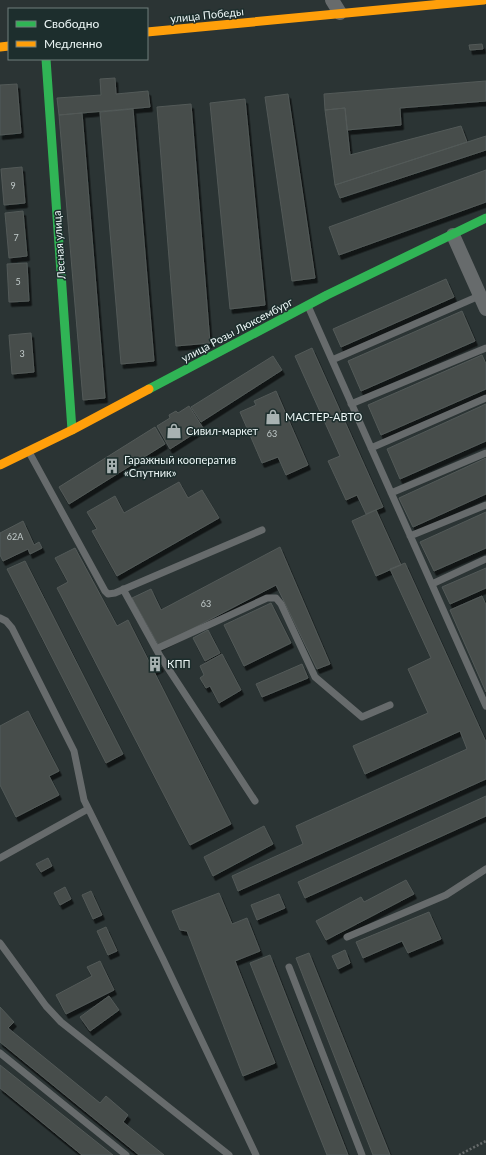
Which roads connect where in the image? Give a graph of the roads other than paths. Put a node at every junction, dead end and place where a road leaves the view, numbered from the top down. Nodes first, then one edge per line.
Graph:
1 (332, 0) edge
2 (484, 0) edge
3 (340, 13) junction
4 (148, 32) edge
5 (46, 60) edge
6 (486, 218) edge
7 (453, 235) junction
8 (479, 296) junction
9 (308, 306) junction
10 (486, 309) edge
11 (486, 348) edge
12 (332, 360) junction
13 (486, 398) edge
14 (351, 404) junction
15 (72, 430) junction
16 (371, 448) junction
17 (29, 452) junction
18 (486, 453) edge
19 (0, 465) edge
20 (391, 493) junction
21 (486, 505) edge
22 (262, 530) dead end
23 (410, 536) junction
24 (486, 559) edge
25 (432, 584) junction
26 (123, 589) junction
27 (0, 618) edge
28 (156, 649) junction
29 (390, 705) dead end
30 (486, 706) edge
31 (255, 801) dead end
32 (88, 809) junction
33 (0, 858) edge
34 (486, 869) edge
35 (347, 937) dead end
36 (0, 943) edge
37 (289, 967) dead end
38 (0, 1053) edge
39 (126, 1155) edge
40 (229, 1155) edge
41 (256, 1155) edge
42 (362, 1155) edge

1 - 3 street
2 - 3 street, улица Победы
3 - 4 street, улица Победы
5 - 15 street, Лесная улица
6 - 7 street, улица Розы Люксембург
7 - 8 street
7 - 9 street, улица Розы Люксембург
8 - 10 street
8 - 12 lane
9 - 12 lane
9 - 15 street, улица Розы Люксембург
11 - 14 lane
12 - 14 lane
13 - 16 lane
14 - 16 lane
15 - 17 street, улица Розы Люксембург
16 - 20 lane
17 - 19 street, улица Розы Люксембург
17 - 26 lane
18 - 20 lane
20 - 23 lane
21 - 23 lane
22 - 26 lane
23 - 25 lane
24 - 25 lane
25 - 30 lane
26 - 28 lane
27 - 32 lane
28 - 29 lane
28 - 31 lane
32 - 33 lane
32 - 41 lane
34 - 35 lane
36 - 40 lane
37 - 42 lane
38 - 39 lane

